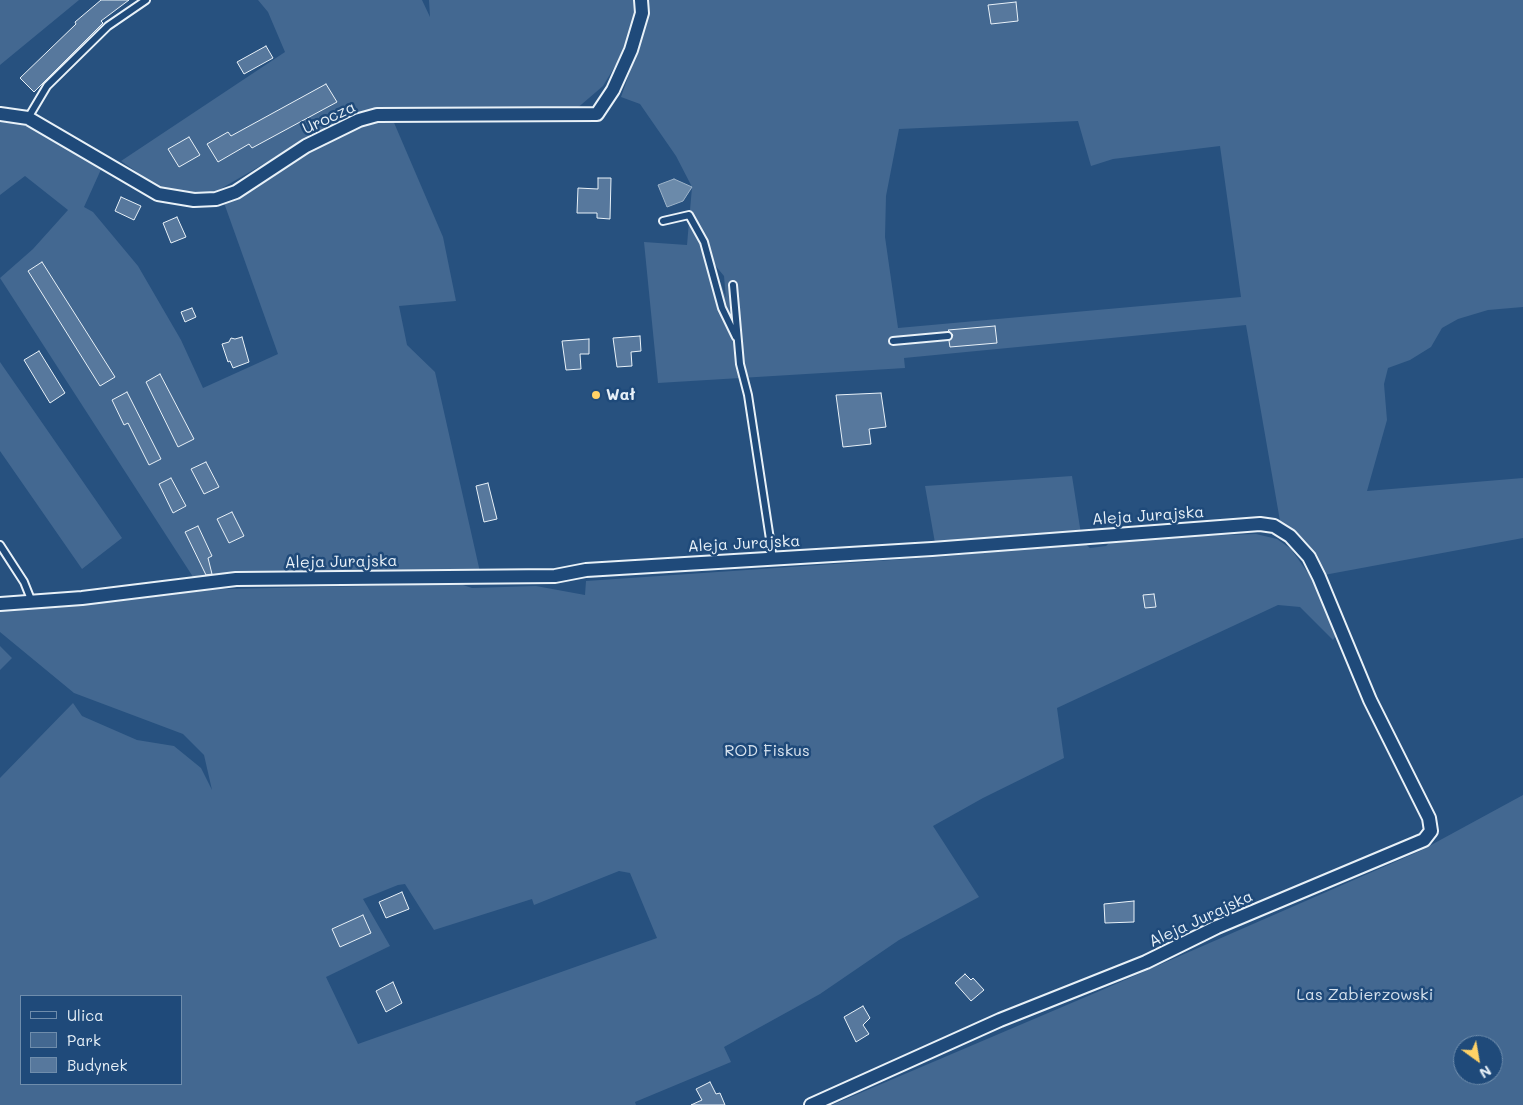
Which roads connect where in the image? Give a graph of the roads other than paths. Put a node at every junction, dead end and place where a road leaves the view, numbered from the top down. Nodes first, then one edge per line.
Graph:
1 (146, 0) edge
2 (641, 0) edge
3 (0, 114) edge
4 (28, 118) junction
5 (663, 222) dead end
6 (733, 285) dead end
7 (948, 336) dead end
8 (738, 340) junction
9 (893, 341) dead end
10 (0, 545) edge
11 (773, 559) junction
12 (32, 602) junction
13 (0, 604) edge
14 (811, 1105) edge

1 - 4 lane
2 - 4 street, Urocza
3 - 4 street, Urocza
5 - 8 lane
6 - 8 lane
7 - 9 lane
8 - 11 lane
10 - 12 lane
11 - 12 street, Aleja Jurajska
11 - 14 street, Aleja Jurajska
12 - 13 street, Aleja Jurajska

